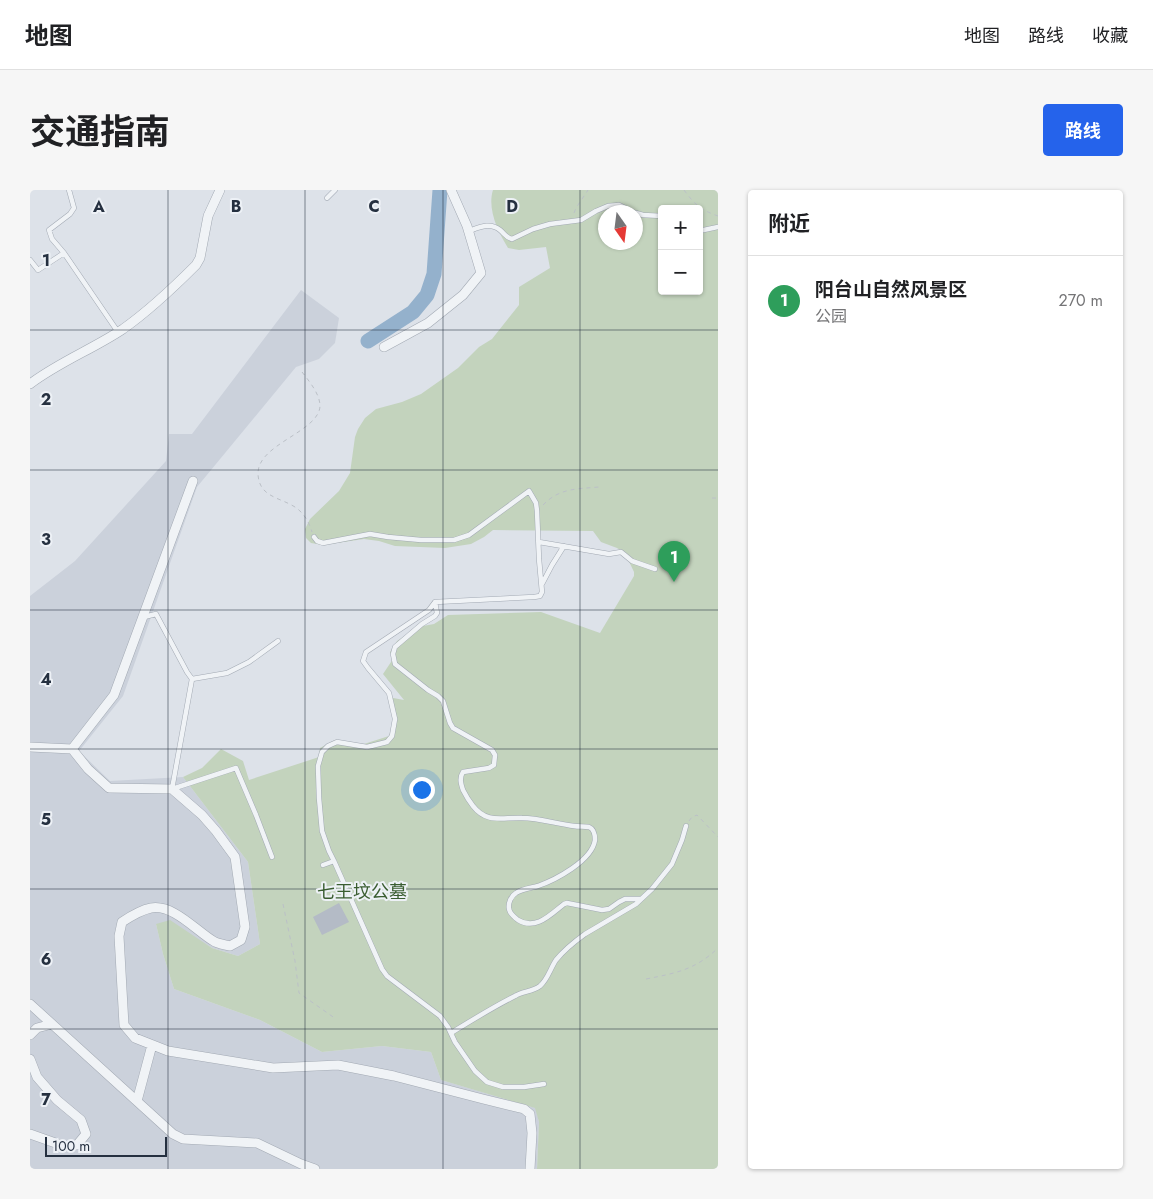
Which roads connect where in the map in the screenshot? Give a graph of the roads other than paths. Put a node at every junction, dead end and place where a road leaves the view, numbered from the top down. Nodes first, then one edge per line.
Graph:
1 (69, 190) edge
2 (220, 190) edge
3 (335, 190) edge
4 (452, 190) edge
5 (327, 198) dead end
6 (598, 210) edge
7 (643, 215) edge
8 (658, 216) edge
9 (718, 227) edge
10 (703, 230) edge
11 (469, 231) junction
12 (64, 253) junction
13 (30, 260) edge
14 (118, 332) junction
15 (384, 347) dead end
16 (30, 384) edge
17 (193, 481) dead end
18 (314, 537) road end
19 (539, 542) junction
20 (564, 546) junction
21 (655, 569) dead end
22 (542, 585) junction
23 (435, 602) junction
24 (143, 618) junction
25 (278, 642) dead end
26 (192, 679) junction
27 (30, 747) edge
28 (72, 748) junction
29 (172, 789) junction
30 (686, 826) road end
31 (272, 857) dead end
32 (334, 861) junction
33 (323, 865) dead end
34 (642, 899) junction
35 (30, 1004) edge
36 (52, 1024) junction
37 (451, 1033) junction
38 (30, 1035) edge
39 (152, 1045) junction
40 (30, 1059) edge
41 (544, 1084) dead end
42 (137, 1101) junction
43 (30, 1134) edge
44 (315, 1169) edge
45 (530, 1169) edge

1 - 12 lane
2 - 14 street
3 - 5 lane
4 - 11 street
6 - 11 lane
7 - 8 lane
9 - 10 lane
11 - 15 street
12 - 13 lane
12 - 14 lane
14 - 16 street
17 - 24 street
18 - 19 lane
19 - 20 lane
19 - 22 lane
20 - 21 lane
20 - 22 lane
22 - 23 lane
23 - 32 lane
23 - 34 lane
24 - 26 lane
24 - 28 street
25 - 26 lane
26 - 29 lane
27 - 28 street
28 - 29 street
29 - 31 lane
29 - 39 street
30 - 34 lane
32 - 33 lane
32 - 37 lane
34 - 37 lane
35 - 36 street
36 - 38 street
36 - 42 street
37 - 41 lane
39 - 42 street
39 - 45 street
40 - 43 street
42 - 44 street

